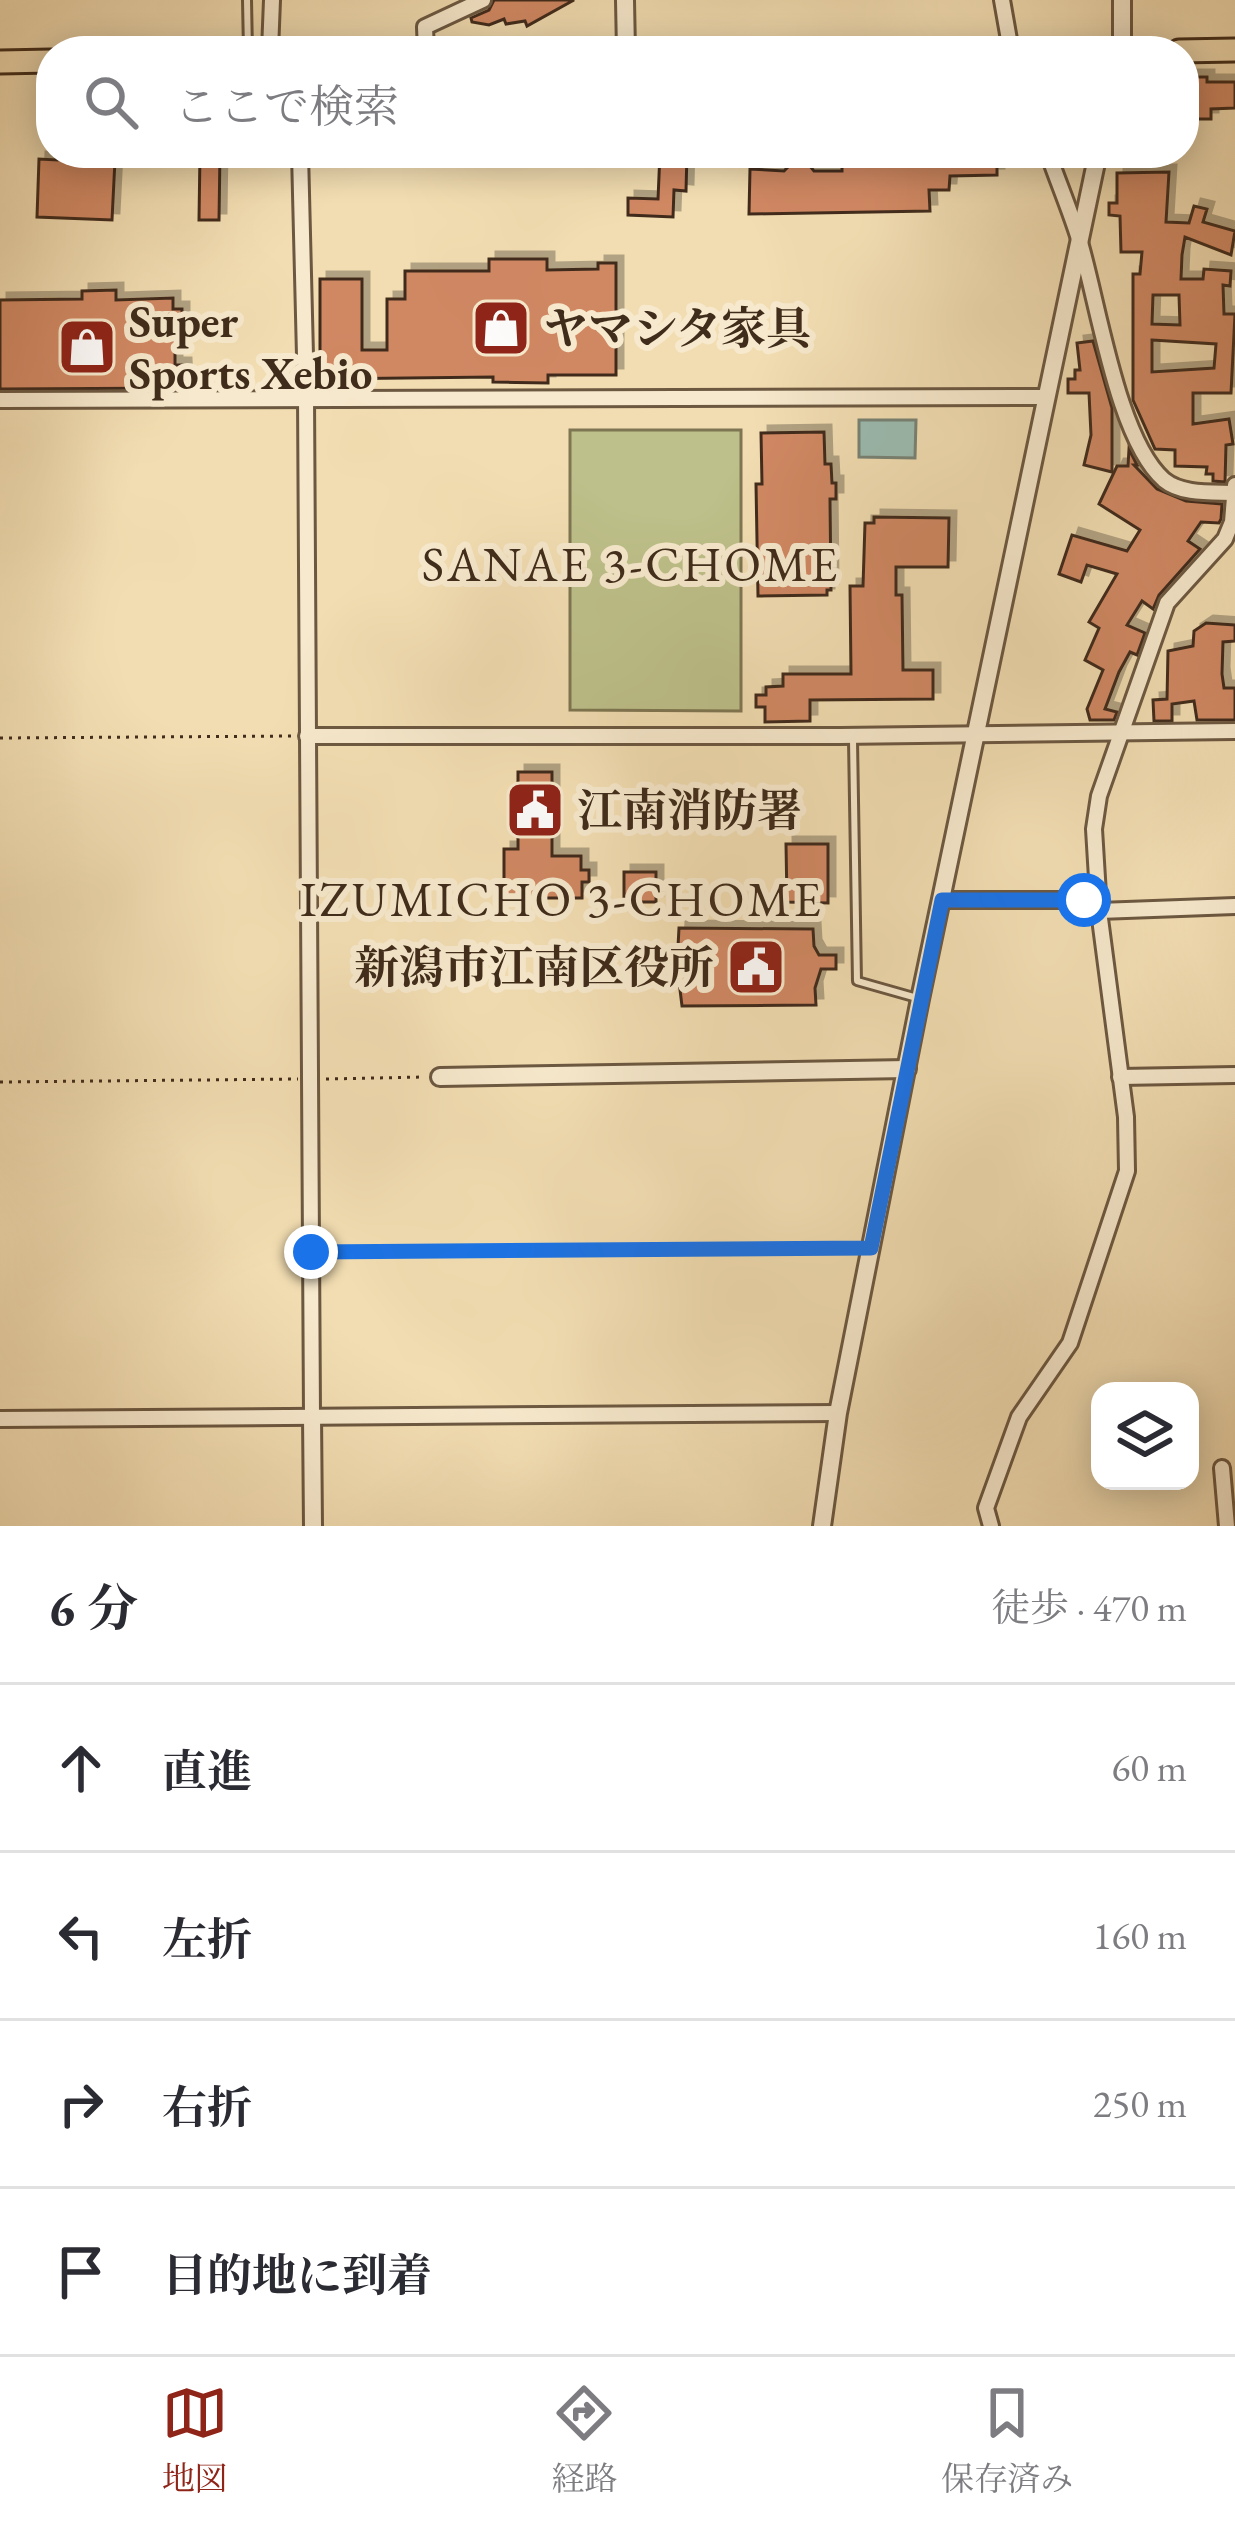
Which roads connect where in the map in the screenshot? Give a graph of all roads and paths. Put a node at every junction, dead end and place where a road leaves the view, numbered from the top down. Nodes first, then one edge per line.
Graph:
1 (248, 0) edge
2 (272, 0) edge
3 (482, 0) edge
4 (625, 0) edge
5 (1002, 0) edge
6 (1122, 0) edge
7 (248, 36) edge
8 (271, 36) edge
9 (425, 36) edge
10 (626, 36) edge
11 (1008, 36) edge
12 (1122, 36) edge
13 (1235, 50) edge
14 (1199, 51) edge
15 (36, 61) edge
16 (0, 62) edge
17 (300, 168) edge
18 (1053, 168) edge
19 (1095, 168) edge
20 (1079, 238) junction
21 (306, 396) junction
22 (1045, 397) junction
23 (0, 400) edge
24 (1235, 490) edge
25 (1122, 731) junction
26 (1235, 731) edge
27 (307, 736) junction
28 (853, 736) junction
29 (977, 736) junction
30 (0, 738) edge
31 (942, 900) junction
32 (1235, 907) edge
33 (1100, 911) junction
34 (920, 999) junction
35 (907, 1069) junction
36 (1235, 1075) edge
37 (440, 1077) joint
38 (1120, 1077) junction
39 (310, 1079) junction
40 (0, 1082) edge
41 (871, 1248) junction
42 (311, 1252) junction
43 (838, 1413) junction
44 (312, 1415) junction
45 (0, 1419) edge
46 (1222, 1468) dead end
47 (313, 1526) edge
48 (822, 1526) edge
49 (991, 1526) edge
50 (1227, 1526) edge

1 - 7 lane
2 - 8 street
3 - 9 street
4 - 10 street
5 - 11 street
6 - 12 street
13 - 14 main road
15 - 16 main road
17 - 21 street
18 - 20 street
19 - 20 street
20 - 22 street
20 - 24 street
21 - 22 street
21 - 23 street
21 - 27 street
22 - 29 street
24 - 25 street
25 - 26 street
25 - 29 street
25 - 33 street
27 - 28 street
27 - 30 path
27 - 39 street
28 - 29 street
28 - 34 lane
29 - 31 street
31 - 33 street
31 - 34 street
32 - 33 street
33 - 38 street
34 - 35 street
35 - 37 street
35 - 41 street
36 - 38 street
37 - 39 path
38 - 49 street
39 - 40 path
39 - 42 street
41 - 42 path
41 - 43 street
42 - 44 street
43 - 44 street
43 - 48 street
44 - 45 street
44 - 47 street
46 - 50 street

